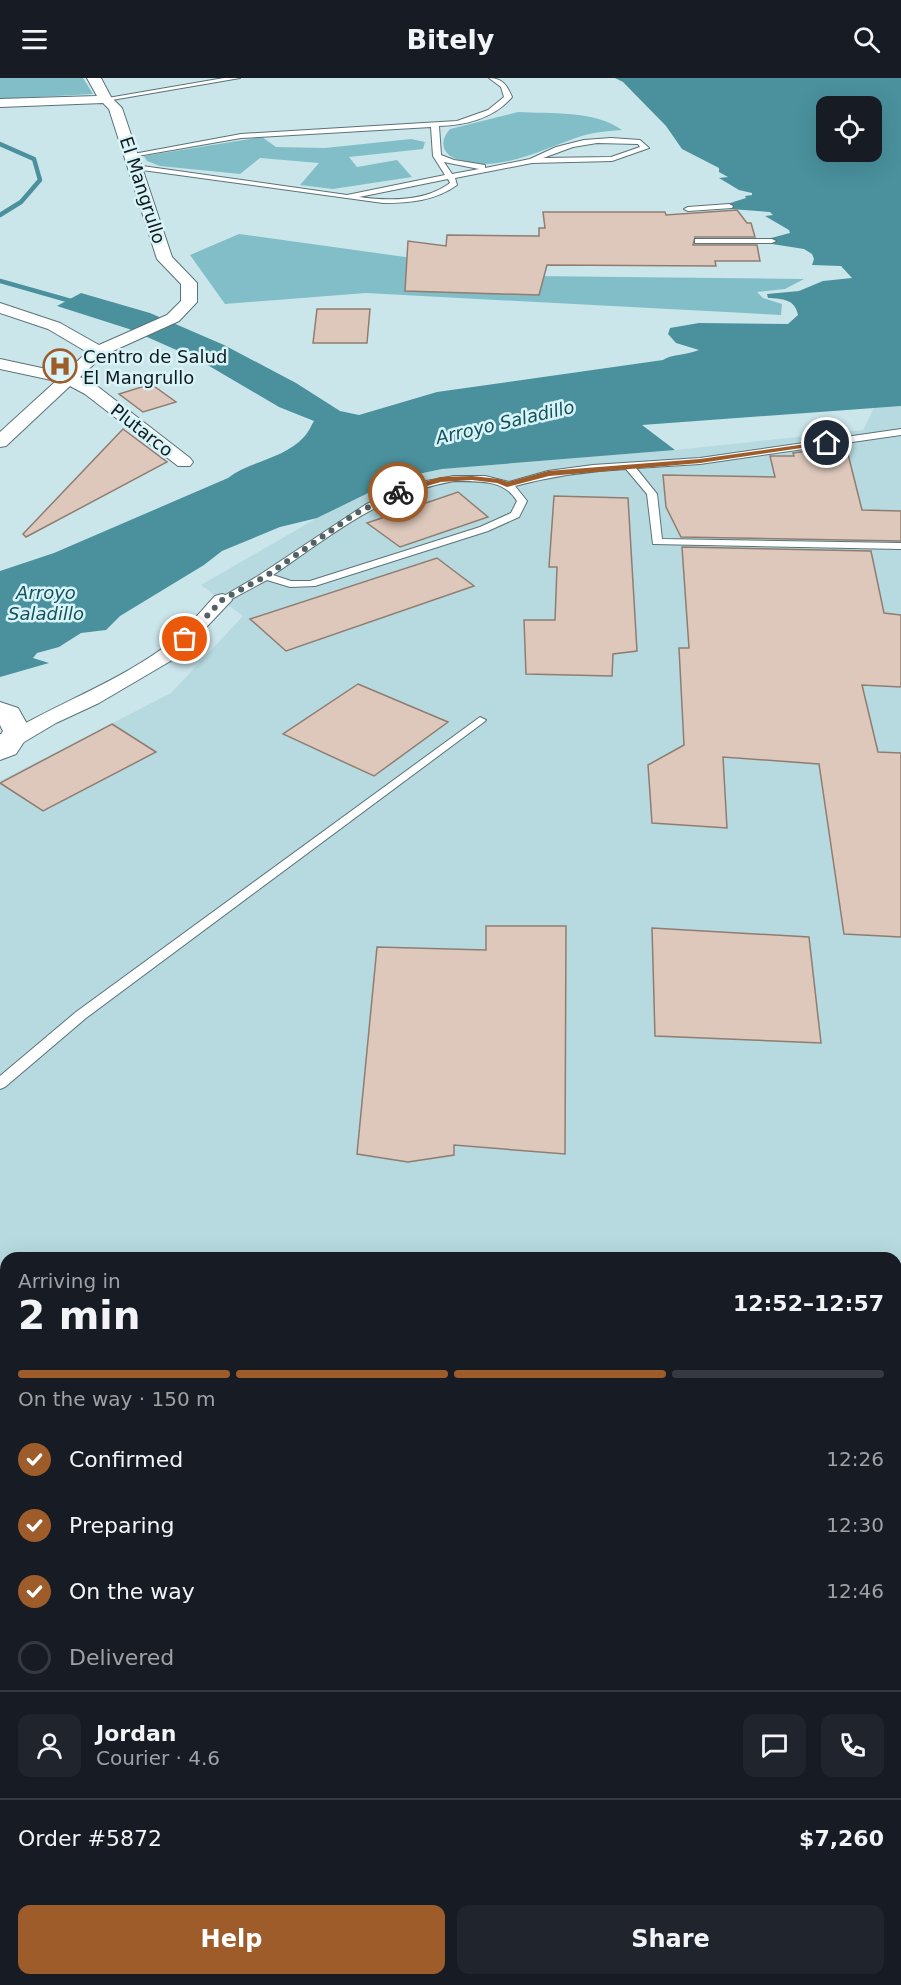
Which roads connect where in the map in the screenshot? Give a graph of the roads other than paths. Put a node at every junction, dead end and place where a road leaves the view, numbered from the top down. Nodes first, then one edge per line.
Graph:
1 (94, 78) edge
2 (237, 78) edge
3 (492, 78) edge
4 (106, 99) junction
5 (0, 103) edge
6 (435, 125) junction
7 (437, 156) junction
8 (134, 161) junction
9 (532, 161) junction
10 (490, 168) junction
11 (451, 178) junction
12 (350, 196) junction
13 (729, 206) dead end
14 (688, 209) dead end
15 (772, 241) dead end
16 (698, 242) dead end
17 (0, 308) edge
18 (98, 351) junction
19 (0, 364) edge
20 (70, 379) junction
21 (901, 432) edge
22 (0, 442) edge
23 (184, 462) dead end
24 (629, 466) junction
25 (507, 485) junction
26 (901, 546) edge
27 (266, 576) junction
28 (222, 600) joint
29 (480, 720) dead end
30 (4, 731) edge
31 (0, 1084) edge

1 - 4 street, El Mangrullo
2 - 4 lane
3 - 6 lane
4 - 5 street
4 - 8 street, El Mangrullo
6 - 7 lane
6 - 8 lane
7 - 10 lane
7 - 11 lane
8 - 12 lane
8 - 18 street, El Mangrullo
9 - 9 lane
9 - 10 lane
10 - 11 lane
11 - 12 lane
11 - 12 lane
13 - 14 lane
15 - 16 lane
17 - 18 street
18 - 20 street
19 - 20 street, Plutarco
20 - 22 street
20 - 23 street, Plutarco
21 - 24 lane
24 - 25 lane
24 - 26 lane
25 - 27 lane
25 - 27 lane
27 - 28 lane
28 - 30 street
29 - 31 lane

